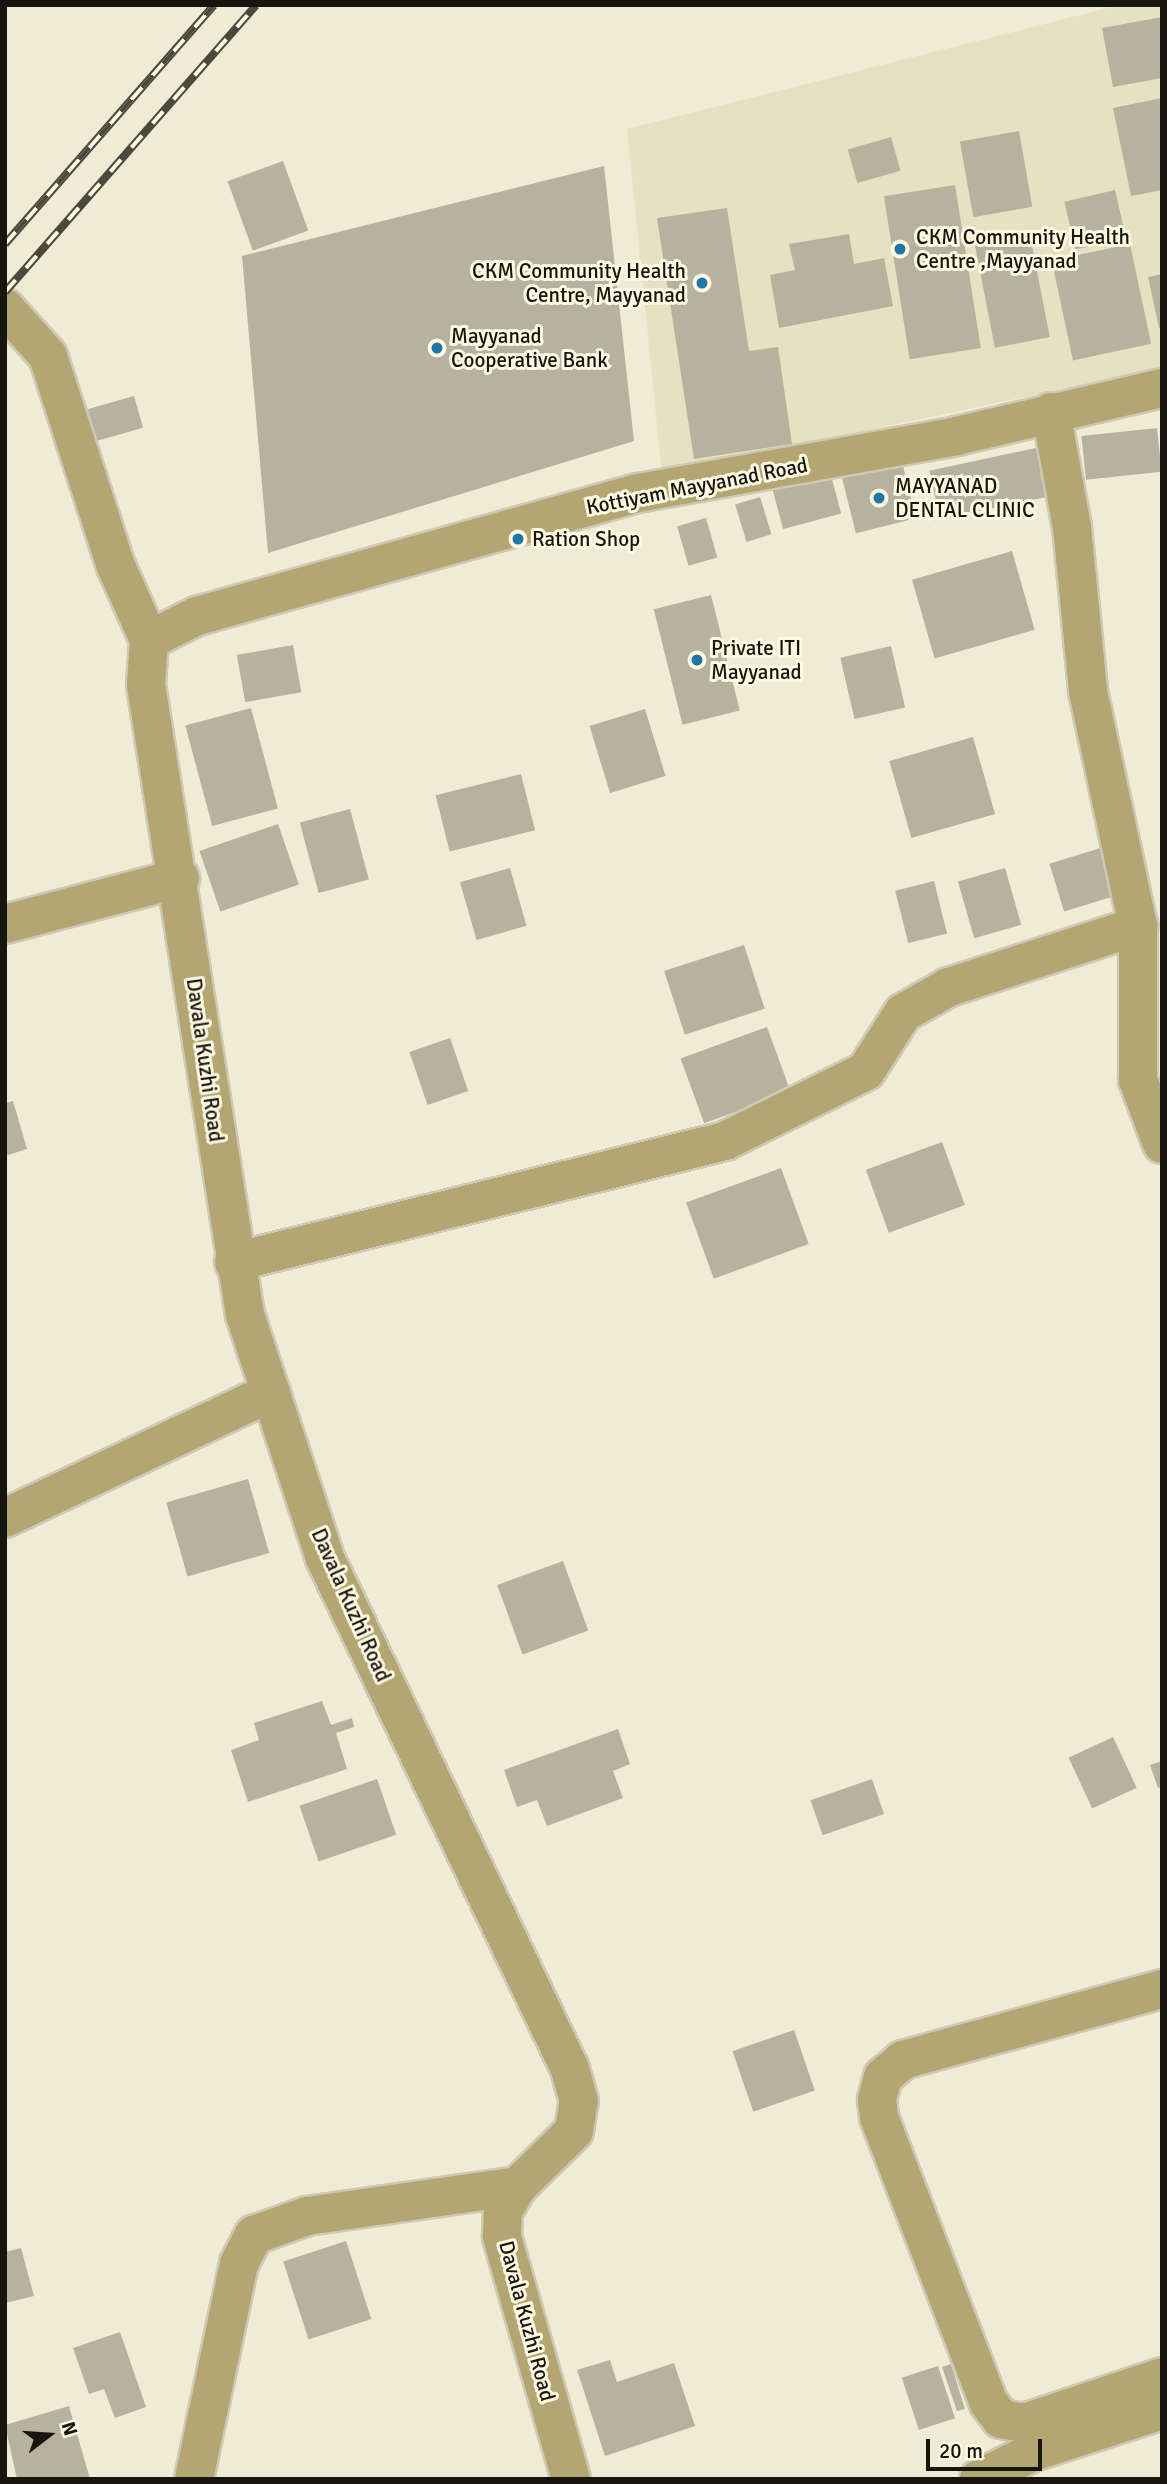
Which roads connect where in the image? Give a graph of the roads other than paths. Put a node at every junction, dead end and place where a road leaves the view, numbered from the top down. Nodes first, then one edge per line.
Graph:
1 (5, 308) edge
2 (1162, 388) edge
3 (1051, 412) junction
4 (149, 640) junction
5 (180, 878) junction
6 (5, 923) edge
7 (1138, 926) junction
8 (1162, 1144) edge
9 (234, 1262) junction
10 (271, 1392) junction
11 (5, 1518) edge
12 (1162, 1989) edge
13 (518, 2186) junction
14 (1162, 2377) edge
15 (1162, 2410) edge
16 (194, 2479) edge
17 (571, 2479) edge
18 (979, 2479) edge

1 - 4 street
2 - 3 street, Kottiyam Mayyanad Road
3 - 4 street, Kottiyam Mayyanad Road
3 - 7 street
4 - 5 street, Davala Kuzhi Road
5 - 6 street
5 - 9 street, Davala Kuzhi Road
7 - 8 street
7 - 9 street
9 - 10 street, Davala Kuzhi Road
10 - 11 street
10 - 13 street, Davala Kuzhi Road
12 - 14 street
13 - 16 street
13 - 17 street, Davala Kuzhi Road
15 - 18 street

